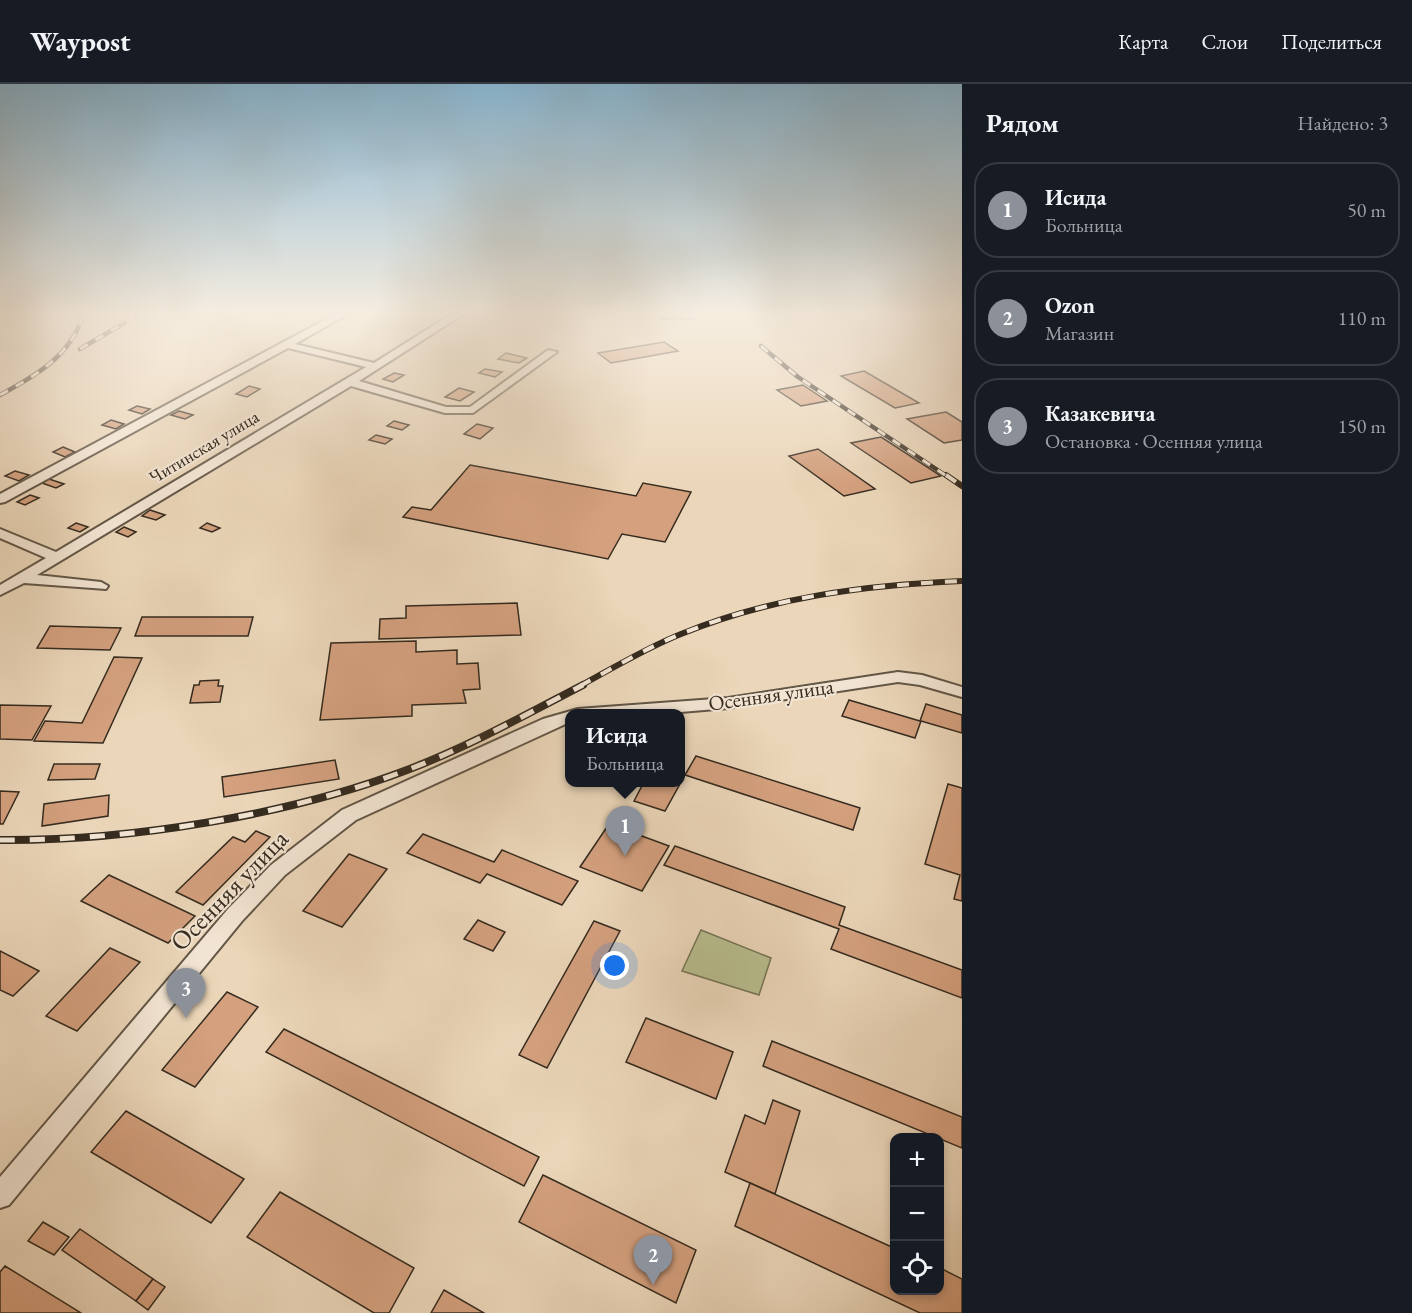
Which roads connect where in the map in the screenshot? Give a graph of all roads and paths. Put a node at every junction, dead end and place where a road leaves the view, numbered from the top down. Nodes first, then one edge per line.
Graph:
1 (232, 372) edge
2 (365, 372) edge
3 (524, 372) edge
4 (350, 382) junction
5 (0, 499) edge
6 (0, 533) edge
7 (56, 557) junction
8 (22, 578) junction
9 (101, 586) dead end
10 (0, 591) edge
11 (962, 692) edge
12 (646, 709) edge
13 (565, 718) edge
14 (0, 1196) edge

1 - 5 street
2 - 4 street, Читинская улица
3 - 4 street
4 - 7 street, Читинская улица
6 - 7 street
7 - 8 street, Читинская улица
8 - 9 street
8 - 10 street, Читинская улица
11 - 12 street, Осенняя улица
13 - 14 street, Осенняя улица

